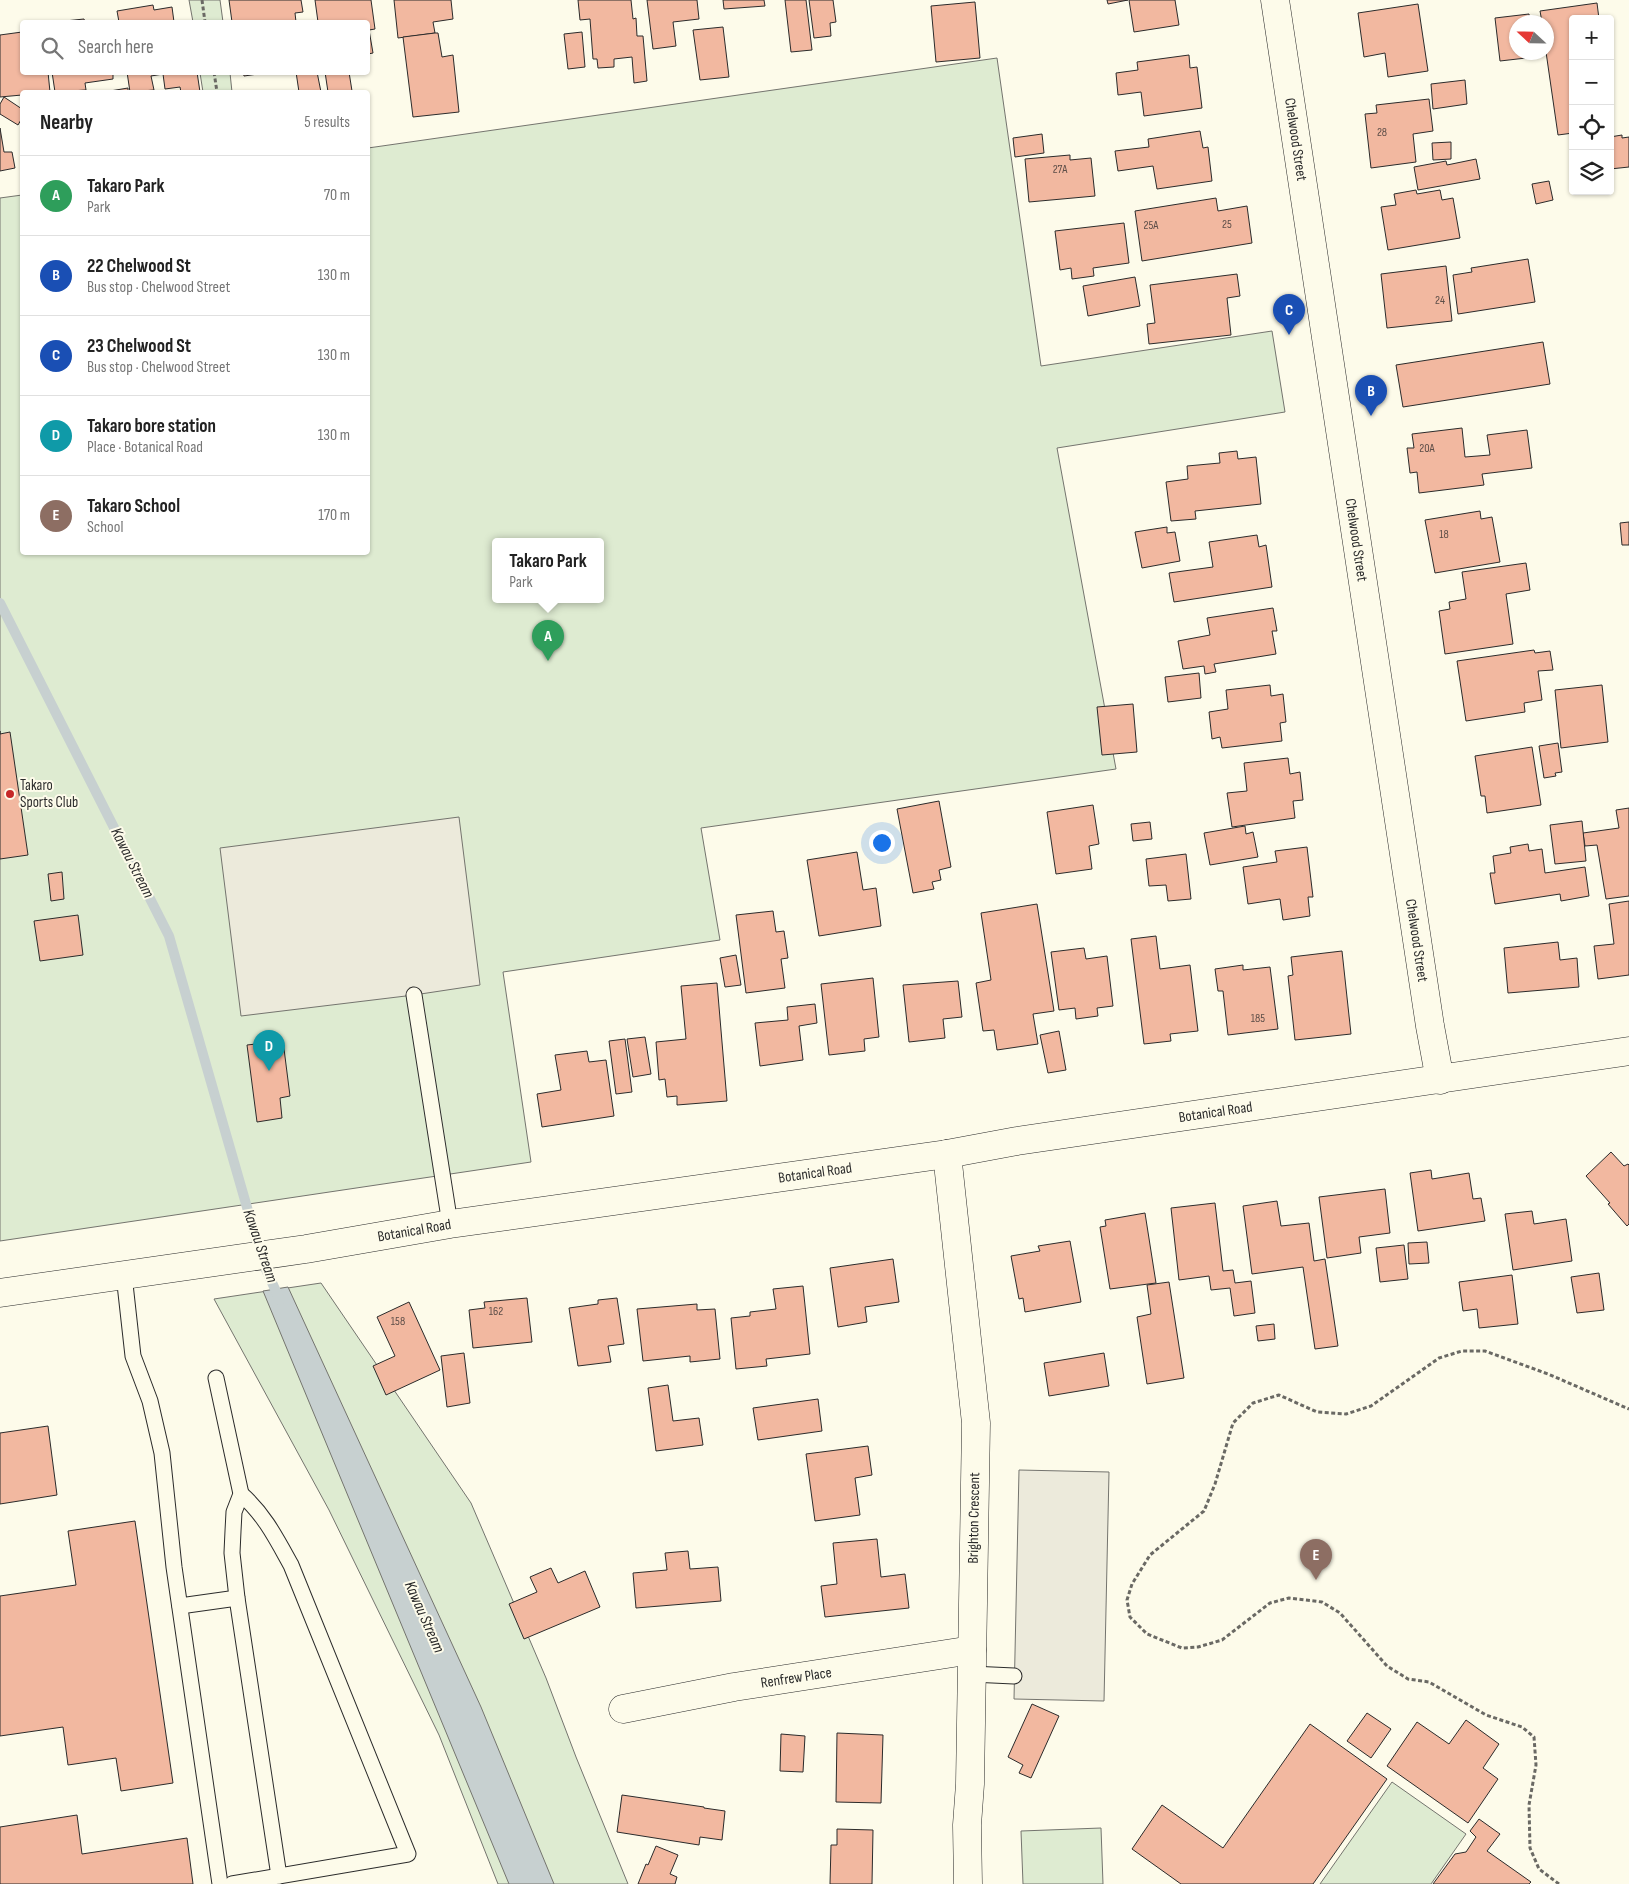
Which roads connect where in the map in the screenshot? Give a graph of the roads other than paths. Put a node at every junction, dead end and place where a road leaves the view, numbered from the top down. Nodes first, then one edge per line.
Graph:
1 (1274, 0) edge
2 (414, 995) dead end
3 (1629, 1052) edge
4 (1440, 1080) junction
5 (947, 1154) junction
6 (450, 1224) junction
7 (124, 1275) junction
8 (0, 1293) edge
9 (216, 1378) dead end
10 (241, 1494) junction
11 (237, 1598) junction
12 (180, 1606) junction
13 (971, 1662) junction
14 (1014, 1676) dead end
15 (623, 1709) dead end
16 (279, 1876) junction
17 (220, 1884) edge
18 (232, 1884) edge
19 (968, 1884) edge

1 - 4 street, Chelwood Street
2 - 6 lane
3 - 4 street, Botanical Road
4 - 5 street, Botanical Road
5 - 6 street, Botanical Road
5 - 13 street, Brighton Crescent
6 - 7 street, Botanical Road
7 - 8 street, Botanical Road
7 - 12 lane
9 - 10 lane
10 - 11 lane
10 - 16 lane
11 - 12 lane
11 - 16 lane
12 - 17 lane
13 - 14 lane
13 - 15 street, Renfrew Place
13 - 19 street, Brighton Crescent
16 - 18 lane

